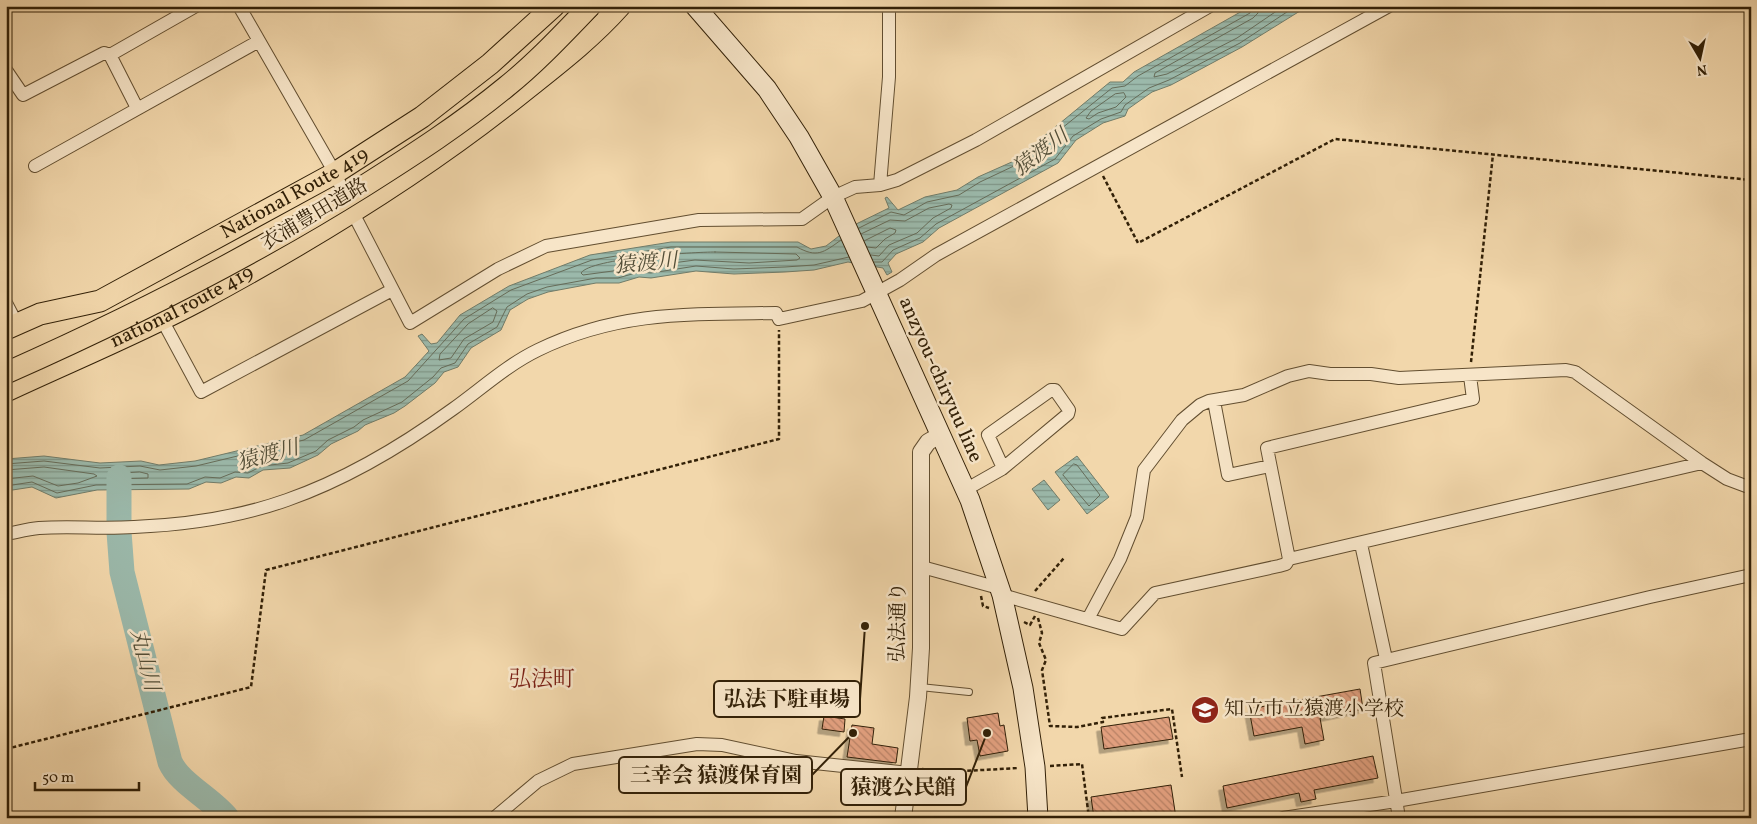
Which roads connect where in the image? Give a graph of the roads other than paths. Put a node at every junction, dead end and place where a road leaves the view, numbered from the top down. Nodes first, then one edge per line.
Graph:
1 (196, 6) edge
2 (239, 6) edge
3 (554, 6) edge
4 (573, 6) edge
5 (590, 6) edge
6 (620, 6) edge
7 (695, 6) edge
8 (889, 6) edge
9 (1210, 6) edge
10 (1389, 6) edge
11 (259, 41) junction
12 (110, 55) junction
13 (6, 70) edge
14 (138, 108) junction
15 (35, 166) dead end
16 (335, 173) junction
17 (880, 185) junction
18 (835, 201) junction
19 (352, 211) junction
20 (874, 288) junction
21 (392, 290) junction
22 (6, 303) edge
23 (166, 327) dead end
24 (9, 340) edge
25 (6, 373) edge
26 (1470, 376) junction
27 (6, 390) edge
28 (1214, 401) junction
29 (940, 435) junction
30 (1702, 463) junction
31 (1270, 466) junction
32 (1003, 468) junction
33 (1751, 488) edge
34 (965, 490) junction
35 (6, 534) edge
36 (1361, 544) junction
37 (1289, 559) junction
38 (922, 568) junction
39 (1751, 575) edge
40 (998, 598) junction
41 (1088, 618) junction
42 (1386, 659) junction
43 (918, 687) junction
44 (969, 692) dead end
45 (1751, 739) edge
46 (909, 770) junction
47 (1396, 801) junction
48 (494, 818) edge
49 (903, 818) edge
50 (1038, 818) edge
51 (1282, 818) edge
52 (1399, 818) edge

1 - 12 street
2 - 11 street
3 - 16 highway, National Route 419
4 - 24 highway, 衣浦豊田道路
5 - 25 highway, 衣浦豊田道路, bridge
6 - 19 highway
7 - 18 main road, anzyou-chiryuu line
8 - 17 street
9 - 17 street
10 - 20 street
11 - 14 street
11 - 16 street
12 - 13 street
12 - 14 street
14 - 15 street
16 - 19 street
16 - 24 highway, National Route 419
17 - 18 street
18 - 20 main road, anzyou-chiryuu line
18 - 21 street
19 - 21 street
19 - 27 highway, national route 419
20 - 29 main road, anzyou-chiryuu line
20 - 35 street
21 - 23 street
22 - 24 street
26 - 28 street
26 - 30 street
26 - 31 street
28 - 31 street
28 - 41 street
29 - 34 main road, anzyou-chiryuu line
29 - 38 street, 弘法通り
30 - 33 street
30 - 36 street
31 - 37 street
32 - 32 street
32 - 34 street
34 - 40 main road, anzyou-chiryuu line
36 - 37 street
36 - 42 street
37 - 41 street
38 - 40 street
38 - 43 street, 弘法通り
39 - 42 street
40 - 41 street
40 - 50 main road, anzyou-chiryuu line
42 - 47 street
43 - 44 lane
43 - 46 street, 弘法通り
45 - 47 street
46 - 48 street
46 - 49 street, 弘法通り
47 - 51 street
47 - 52 street

